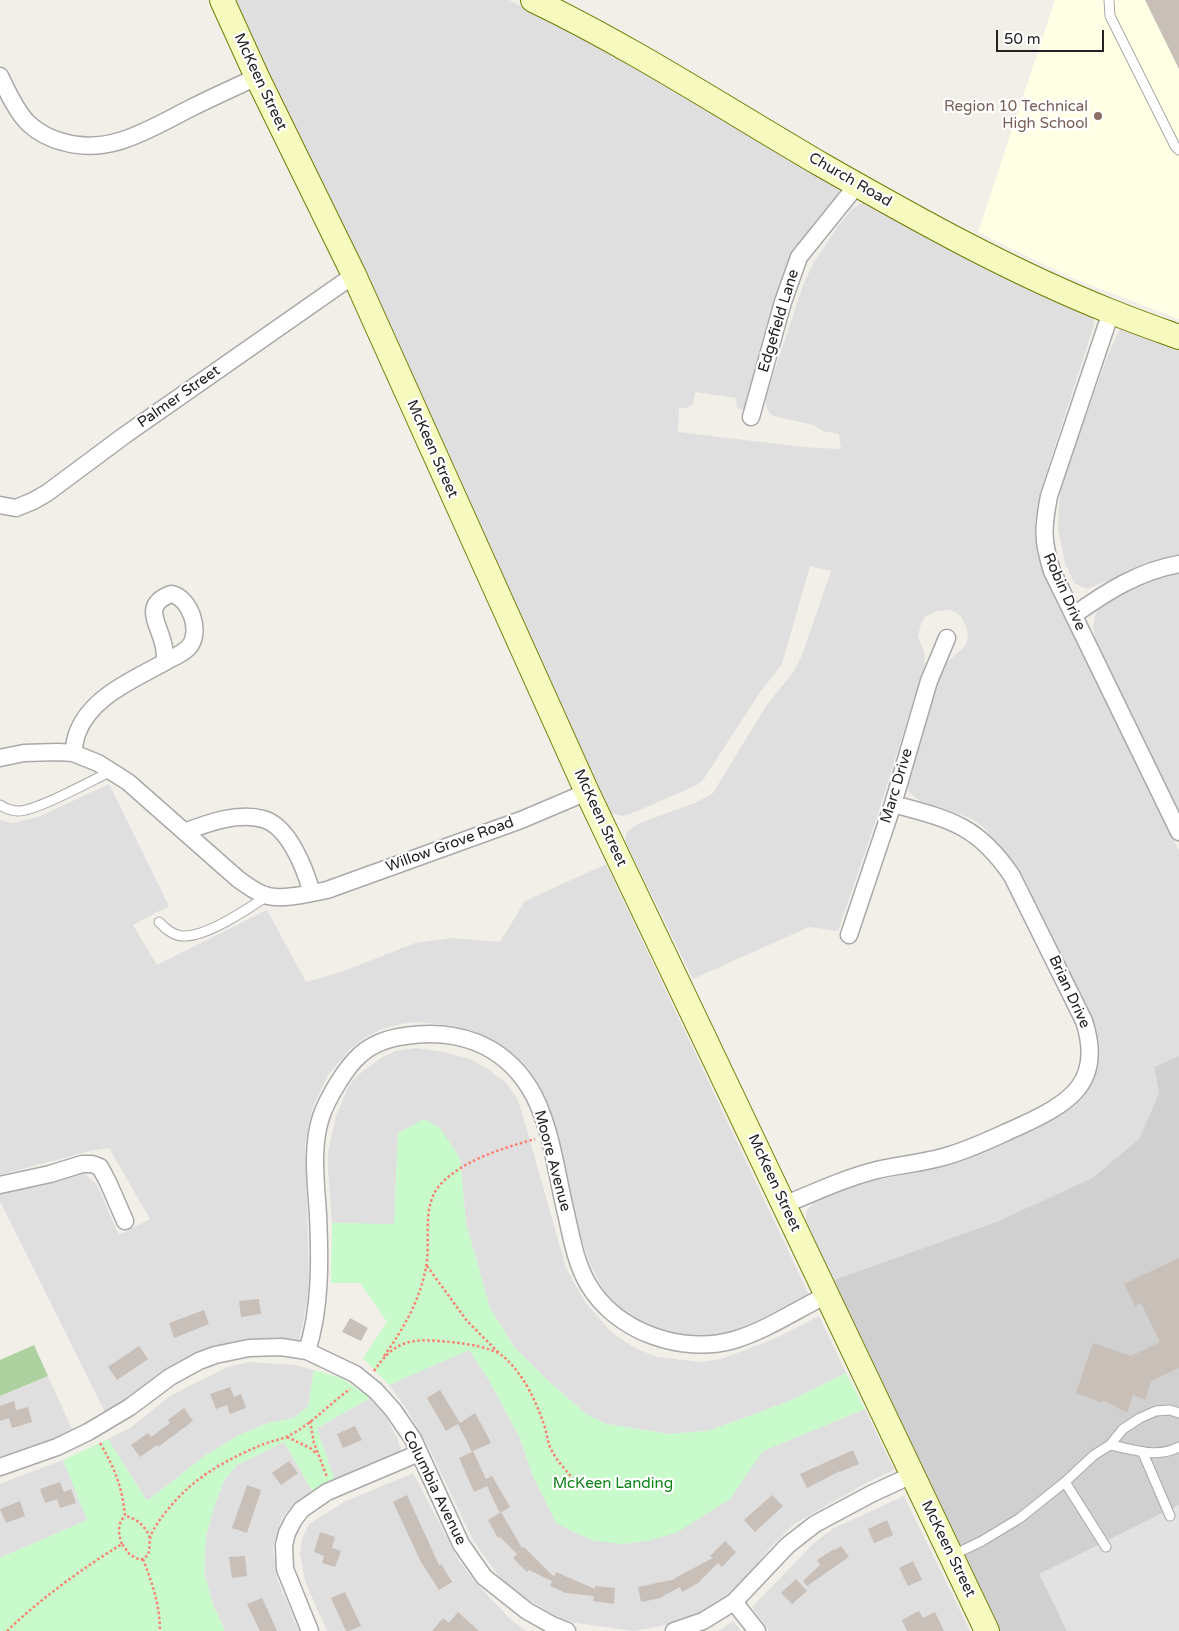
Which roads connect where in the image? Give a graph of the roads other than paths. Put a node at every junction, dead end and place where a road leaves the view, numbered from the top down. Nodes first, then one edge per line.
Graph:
1 (222, 0) edge
2 (534, 0) edge
3 (1109, 0) edge
4 (0, 76) edge
5 (257, 77) junction
6 (1179, 150) edge
7 (857, 184) junction
8 (354, 275) junction
9 (1111, 312) junction
10 (1179, 337) edge
11 (751, 417) dead end
12 (0, 506) edge
13 (1179, 564) edge
14 (1074, 616) junction
15 (947, 638) dead end
16 (165, 662) dead end
17 (73, 753) junction
18 (0, 758) edge
19 (112, 771) junction
20 (587, 792) junction
21 (893, 804) junction
22 (0, 805) edge
23 (184, 832) junction
24 (1179, 832) edge
25 (312, 893) junction
26 (267, 896) junction
27 (159, 922) dead end
28 (849, 934) dead end
29 (0, 1184) edge
30 (784, 1205) junction
31 (125, 1221) dead end
32 (827, 1296) junction
33 (307, 1351) junction
34 (1179, 1413) edge
35 (1110, 1445) junction
36 (1179, 1447) edge
37 (419, 1453) junction
38 (1143, 1453) junction
39 (0, 1467) edge
40 (912, 1475) junction
41 (1065, 1482) junction
42 (1170, 1516) dead end
43 (1106, 1547) dead end
44 (951, 1556) junction
45 (734, 1602) junction
46 (310, 1631) edge
47 (567, 1631) edge
48 (674, 1631) edge
49 (757, 1631) edge
50 (987, 1631) edge

1 - 5 street, McKeen Street
2 - 7 street, Church Road
3 - 6 lane
4 - 5 street
5 - 8 street, McKeen Street
7 - 9 street, Church Road
7 - 11 street, Edgefield Lane
8 - 12 street, Palmer Street
8 - 20 street, McKeen Street
9 - 10 street, Church Road
9 - 14 street, Robin Drive
13 - 14 street
14 - 24 street, Robin Drive
15 - 21 street, Marc Drive
16 - 17 street
17 - 18 street
17 - 19 street
19 - 22 lane
19 - 23 street
20 - 25 street, Willow Grove Road
20 - 30 street, McKeen Street
21 - 28 street, Marc Drive
21 - 30 street, Brian Drive
23 - 25 street
23 - 26 street
25 - 26 street, Willow Grove Road
26 - 27 lane, Willow Grove Road
29 - 31 street
30 - 32 street, McKeen Street
32 - 33 street, Moore Avenue
32 - 40 street, McKeen Street
33 - 37 street, Columbia Avenue
33 - 39 street, Columbia Avenue
34 - 35 lane
35 - 38 lane
35 - 41 lane
36 - 38 lane
37 - 46 street
37 - 47 street, Columbia Avenue
38 - 42 lane
40 - 44 street, McKeen Street
40 - 45 street
41 - 43 lane
41 - 44 lane
44 - 50 street, McKeen Street
45 - 48 street
45 - 49 street

